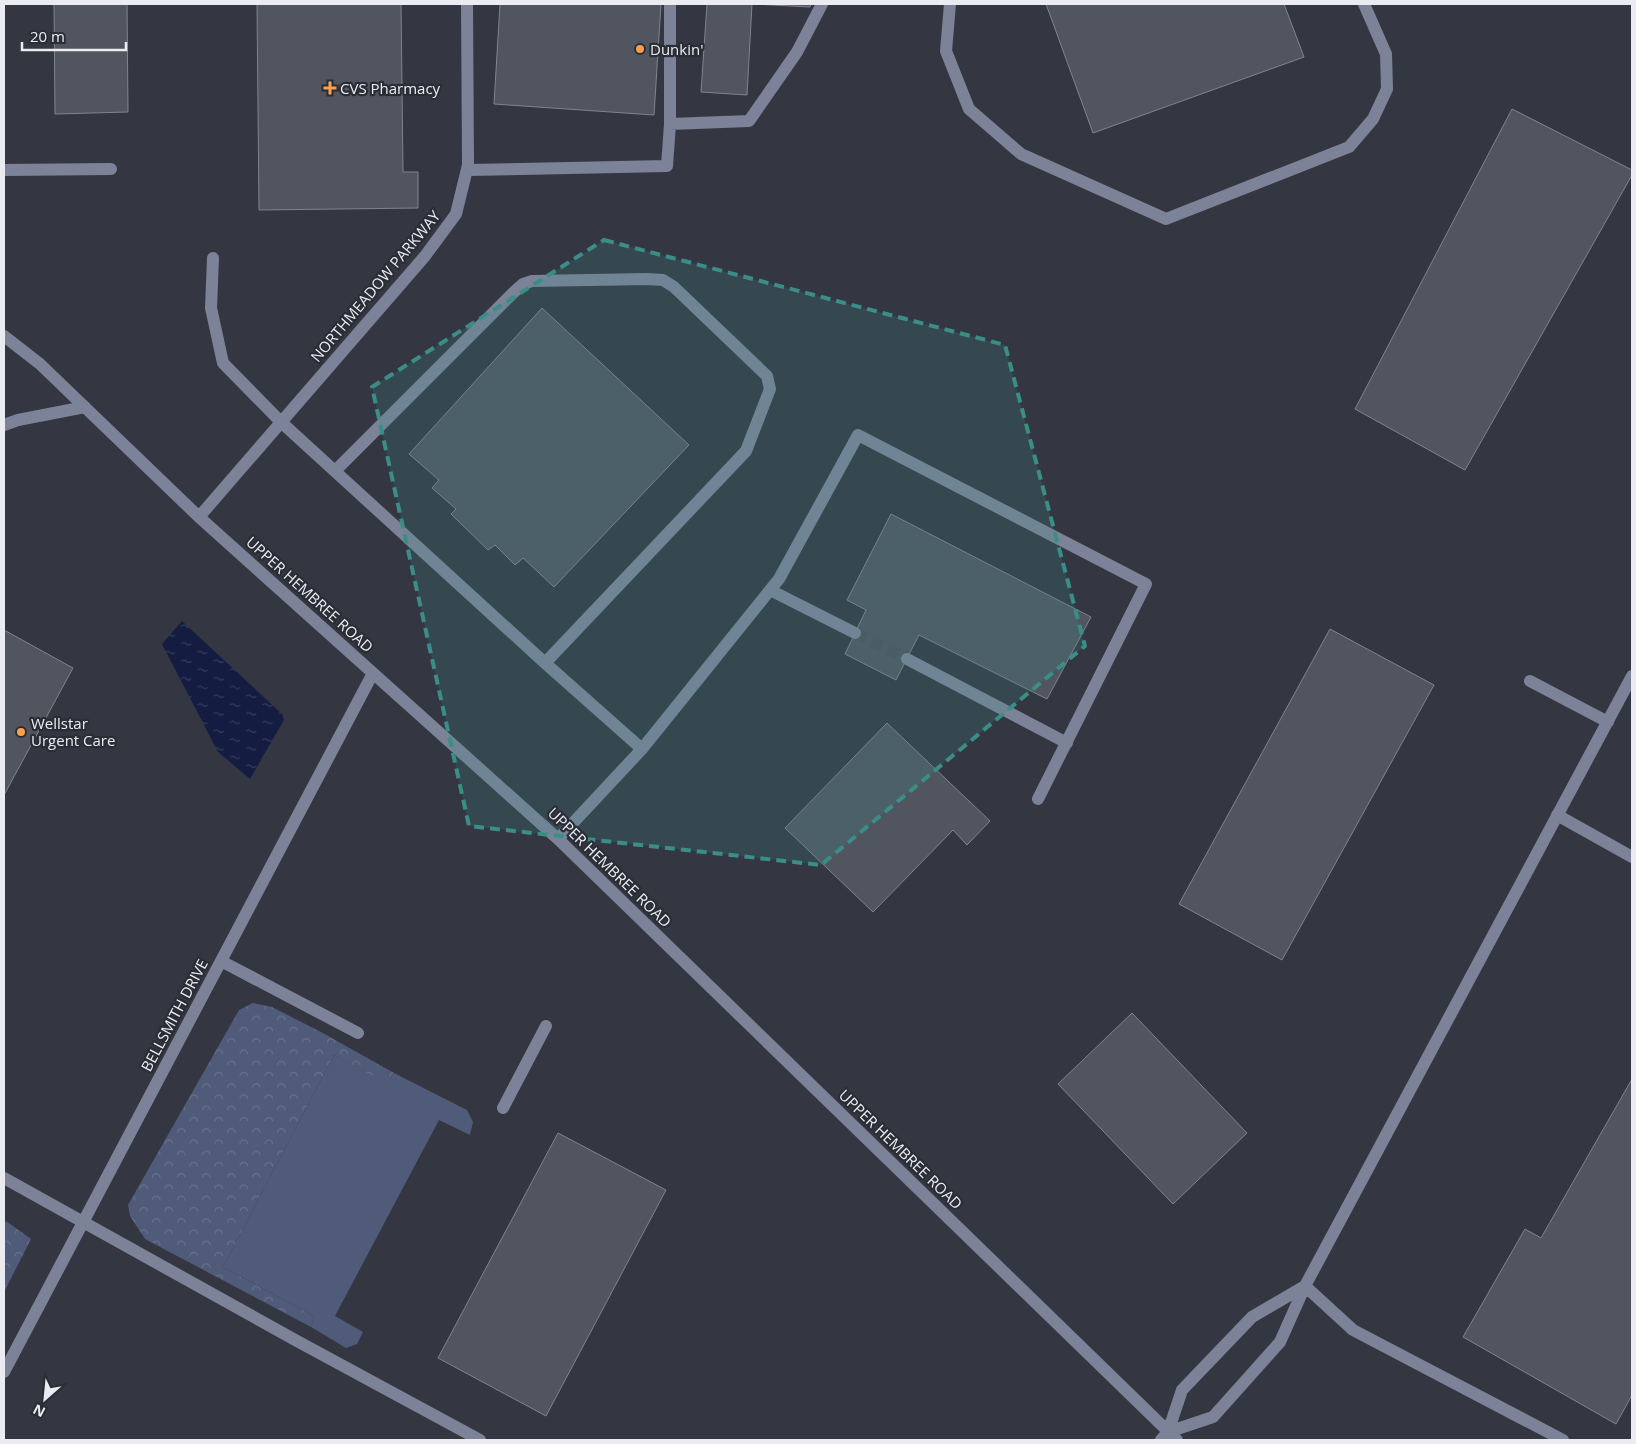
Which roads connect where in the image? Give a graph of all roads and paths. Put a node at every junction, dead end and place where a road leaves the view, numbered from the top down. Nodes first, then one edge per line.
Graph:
1 (467, 4) edge
2 (670, 4) edge
3 (822, 4) edge
4 (950, 4) edge
5 (1364, 4) edge
6 (670, 124) junction
7 (111, 169) dead end
8 (4, 170) edge
9 (467, 170) junction
10 (213, 258) dead end
11 (4, 336) edge
12 (85, 407) junction
13 (281, 422) junction
14 (4, 425) edge
15 (335, 471) junction
16 (199, 516) junction
17 (770, 590) junction
18 (855, 633) tunnel mouth
19 (907, 659) tunnel mouth
20 (545, 663) junction
21 (373, 673) junction
22 (1632, 676) edge
23 (1530, 681) dead end
24 (1608, 722) junction
25 (1067, 743) junction
26 (642, 749) junction
27 (1038, 799) dead end
28 (1557, 816) junction
29 (558, 839) junction
30 (1632, 856) edge
31 (221, 961) junction
32 (546, 1026) dead end
33 (358, 1032) dead end
34 (503, 1108) dead end
35 (4, 1178) edge
36 (83, 1221) junction
37 (1305, 1286) junction
38 (4, 1372) edge
39 (1169, 1437) edge
40 (480, 1440) edge
41 (1563, 1440) edge

1 - 9 street, NORTHMEADOW PARKWAY
2 - 6 street
3 - 6 street
4 - 5 street
6 - 9 street
7 - 8 street
9 - 13 street, NORTHMEADOW PARKWAY
10 - 13 street
11 - 12 street, UPPER HEMBREE ROAD
12 - 14 street
12 - 16 street, UPPER HEMBREE ROAD
13 - 15 street
13 - 16 street, NORTHMEADOW PARKWAY
15 - 20 street
15 - 20 street
16 - 21 street, UPPER HEMBREE ROAD
17 - 18 street
17 - 25 street
17 - 26 street
19 - 25 street
20 - 26 street
21 - 29 street, UPPER HEMBREE ROAD
21 - 31 street, BELLSMITH DRIVE
22 - 24 street
23 - 24 street
24 - 28 street
25 - 27 street
26 - 29 street
28 - 30 street
28 - 37 street
29 - 39 street, UPPER HEMBREE ROAD
31 - 33 street
31 - 36 street, BELLSMITH DRIVE
32 - 34 street
35 - 36 street
36 - 38 street, BELLSMITH DRIVE
36 - 40 street
37 - 39 street
37 - 39 street
37 - 41 street

